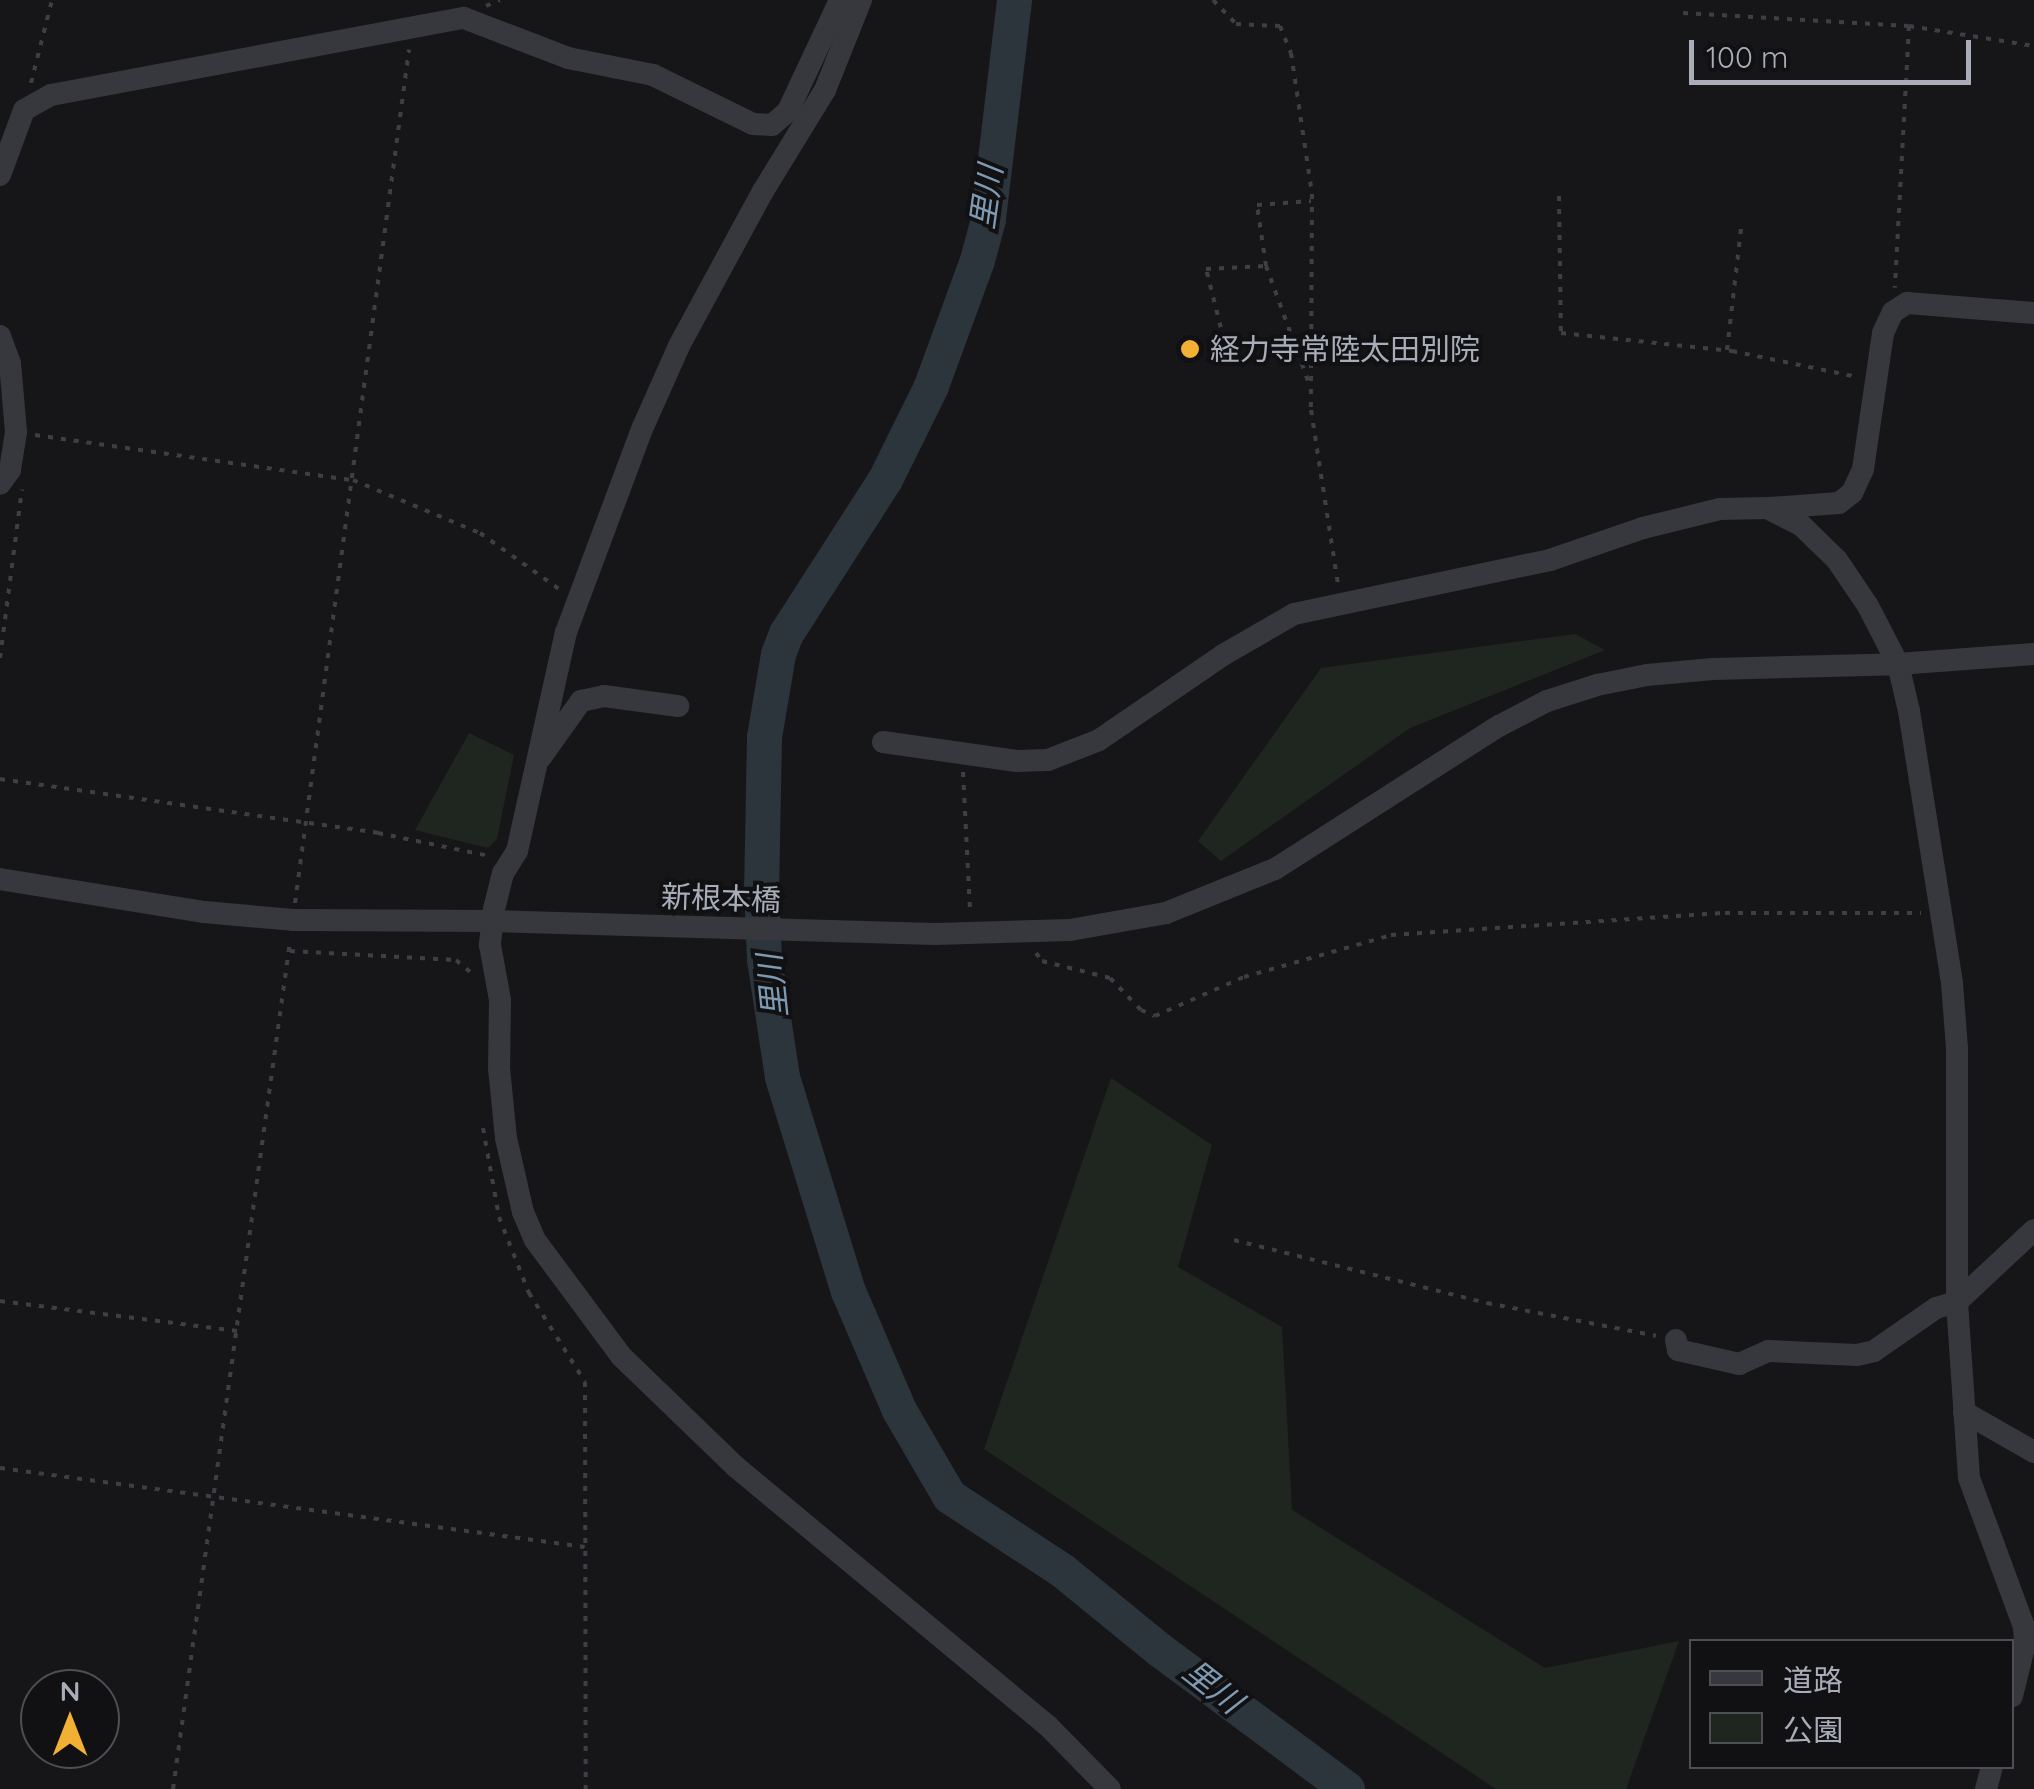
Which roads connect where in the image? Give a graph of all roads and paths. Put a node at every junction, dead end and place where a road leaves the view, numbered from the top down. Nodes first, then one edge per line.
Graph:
1 (52, 0) edge
2 (840, 0) edge
3 (861, 0) edge
4 (1214, 0) edge
5 (1683, 14) dead end
6 (1909, 26) junction
7 (412, 29) junction
8 (2034, 46) edge
9 (840, 58) junction
10 (24, 110) junction
11 (788, 111) junction
12 (0, 175) edge
13 (1559, 196) dead end
14 (1312, 201) junction
15 (1741, 230) dead end
16 (1266, 266) junction
17 (1893, 312) junction
18 (2034, 313) edge
19 (0, 336) edge
20 (1224, 340) dead end
21 (1727, 350) junction
22 (1876, 381) junction
23 (1311, 390) junction
24 (16, 432) junction
25 (24, 472) dead end
26 (352, 480) junction
27 (0, 484) edge
28 (1767, 508) junction
29 (562, 591) dead end
30 (1341, 604) junction
31 (2034, 654) edge
32 (0, 658) edge
33 (1898, 664) junction
34 (678, 706) dead end
35 (882, 742) dead end
36 (962, 752) junction
37 (537, 762) junction
38 (0, 778) edge
39 (307, 822) junction
40 (502, 846) dead end
41 (0, 879) edge
42 (1941, 914) junction
43 (293, 920) junction
44 (499, 921) junction
45 (972, 934) junction
46 (1032, 949) dead end
47 (289, 951) junction
48 (478, 983) dead end
49 (482, 1122) dead end
50 (2034, 1230) edge
51 (1234, 1240) dead end
52 (0, 1300) edge
53 (1957, 1302) junction
54 (239, 1332) junction
55 (1676, 1340) joint
56 (1964, 1412) junction
57 (2034, 1452) edge
58 (0, 1468) edge
59 (216, 1496) junction
60 (586, 1546) junction
61 (2029, 1641) edge
62 (2014, 1690) edge
63 (173, 1789) edge
64 (586, 1789) edge
65 (1110, 1789) edge

1 - 10 path
2 - 11 street
3 - 9 street
4 - 14 path
5 - 6 path
6 - 8 path
6 - 17 path
7 - 10 street
7 - 11 street
7 - 26 path
9 - 11 street
9 - 37 street
10 - 12 street
13 - 21 path
14 - 16 path
14 - 23 path
15 - 21 path
16 - 20 path
16 - 23 path
17 - 18 street
17 - 22 street
19 - 24 street
21 - 22 path
22 - 28 street
23 - 30 path
24 - 26 path
24 - 27 street
25 - 32 path
26 - 29 path
26 - 39 path
28 - 30 street
28 - 33 street
30 - 36 street
31 - 33 street, 新根本橋
33 - 42 street
33 - 45 street, 新根本橋
34 - 37 street
35 - 36 street
36 - 45 path
37 - 44 street
38 - 39 path
39 - 40 path
39 - 43 path
41 - 43 street, 新根本橋
42 - 46 path
42 - 53 street
43 - 44 street, 新根本橋
43 - 47 path
44 - 45 street, 新根本橋
44 - 65 street
47 - 48 path
47 - 54 path
49 - 60 path
50 - 53 street
51 - 55 path
52 - 54 path
53 - 55 street
53 - 56 street
54 - 59 path
56 - 57 street
56 - 61 street
58 - 59 path
59 - 60 path
59 - 63 path
60 - 64 path
61 - 62 street

